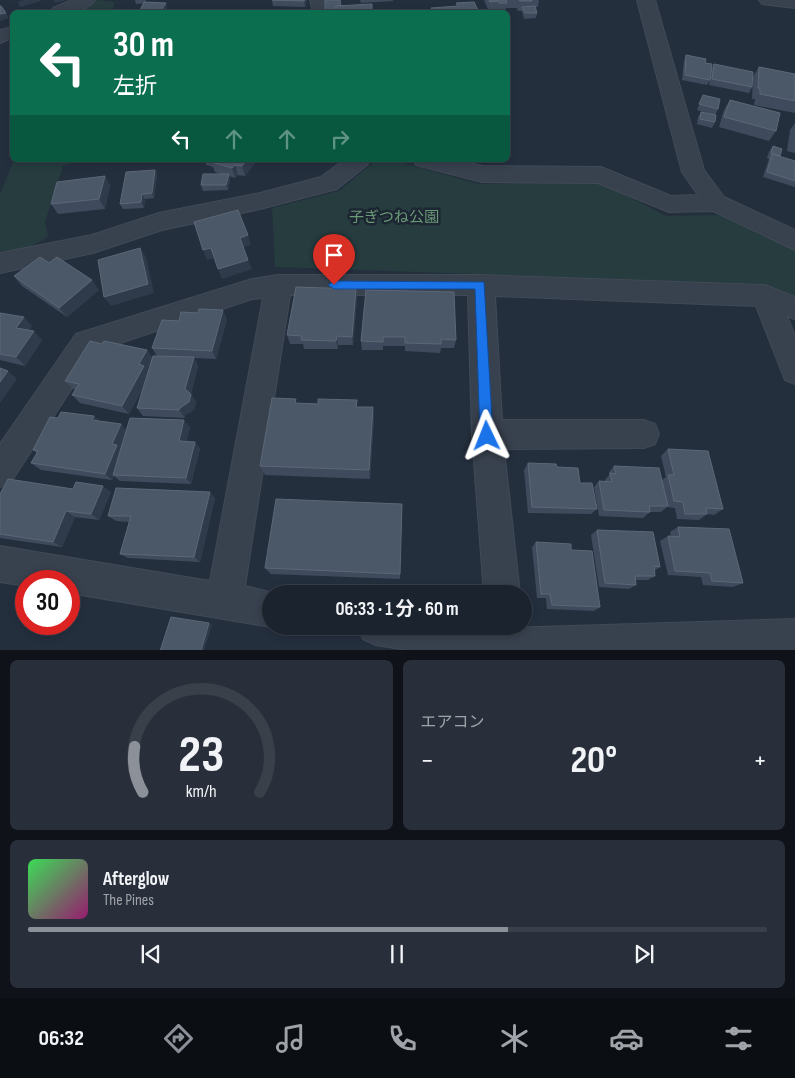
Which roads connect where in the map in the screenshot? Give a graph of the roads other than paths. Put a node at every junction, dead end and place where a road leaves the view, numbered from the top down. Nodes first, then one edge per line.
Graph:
1 (86, 0) edge
2 (646, 0) edge
3 (768, 0) edge
4 (795, 3) edge
5 (64, 10) edge
6 (356, 162) edge
7 (432, 162) edge
8 (716, 203) junction
9 (795, 241) edge
10 (0, 263) edge
11 (278, 285) junction
12 (481, 285) junction
13 (765, 296) junction
14 (795, 308) edge
15 (795, 371) edge
16 (644, 434) dead end
17 (487, 436) junction
18 (0, 471) edge
19 (0, 564) edge
20 (501, 585) edge
21 (224, 602) junction
22 (262, 608) edge
23 (455, 635) edge
24 (795, 638) edge
25 (507, 641) edge

1 - 5 street
2 - 8 street
3 - 4 street
6 - 10 street
7 - 8 street
8 - 9 street
11 - 12 street
11 - 18 street
11 - 21 street
12 - 13 street
12 - 17 street
13 - 14 street
13 - 15 street
16 - 17 street
17 - 20 street
19 - 21 street
21 - 22 street
23 - 25 street
24 - 25 street

